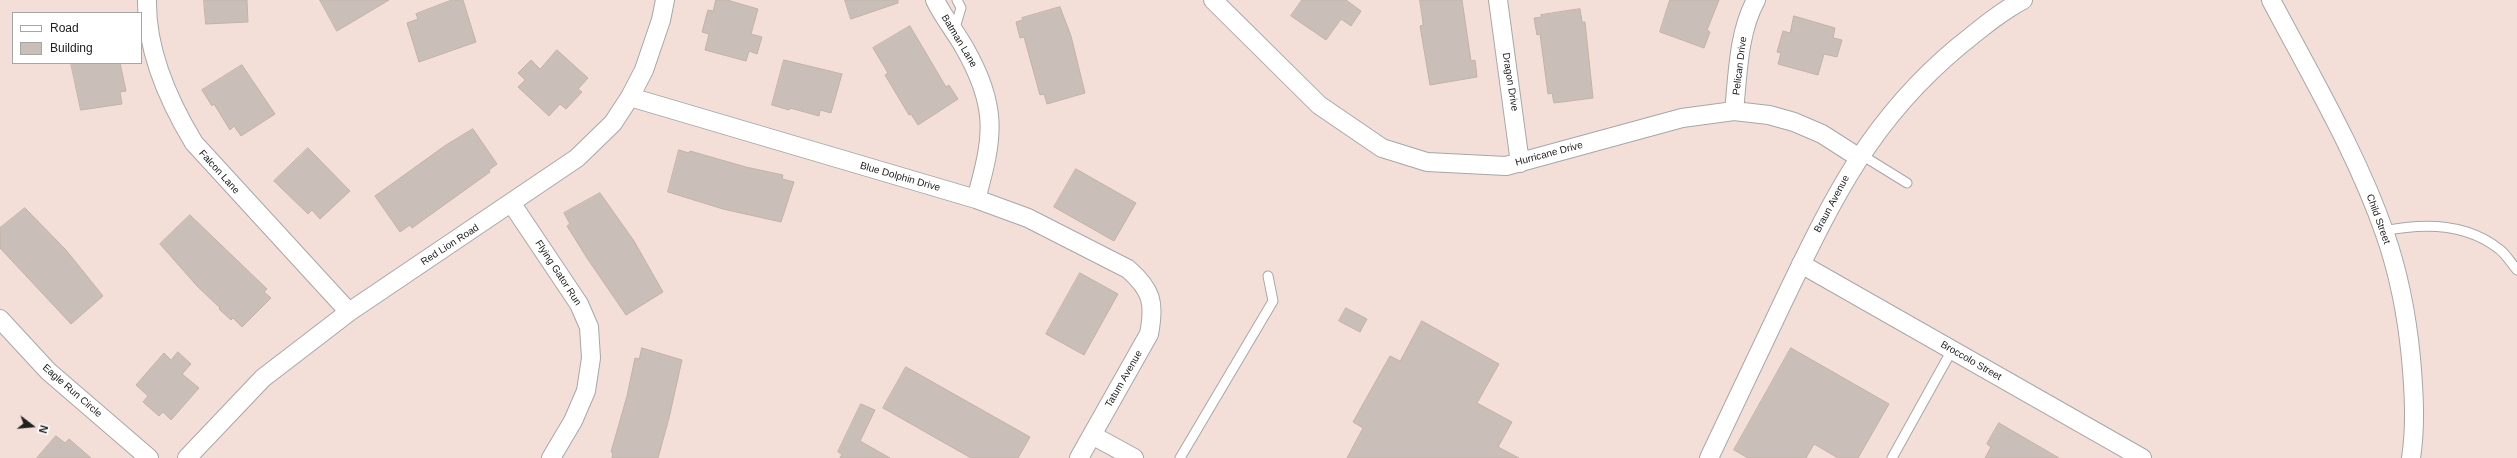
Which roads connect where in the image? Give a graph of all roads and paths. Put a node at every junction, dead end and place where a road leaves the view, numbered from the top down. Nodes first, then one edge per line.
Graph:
1 (147, 0) edge
2 (665, 0) edge
3 (935, 0) edge
4 (958, 0) edge
5 (1498, 0) edge
6 (1756, 0) edge
7 (2022, 0) edge
8 (2271, 0) edge
9 (1220, 3) edge
10 (954, 31) junction
11 (630, 97) junction
12 (1734, 111) junction
13 (1859, 155) junction
14 (1520, 163) junction
15 (1907, 183) dead end
16 (976, 199) junction
17 (512, 204) junction
18 (2384, 231) junction
19 (1801, 264) junction
20 (2517, 270) edge
21 (1268, 276) dead end
22 (1149, 295) joint
23 (349, 312) junction
24 (0, 319) edge
25 (1952, 350) junction
26 (1092, 435) junction
27 (150, 458) edge
28 (187, 458) edge
29 (551, 458) edge
30 (1079, 458) edge
31 (1134, 458) edge
32 (1180, 458) edge
33 (1708, 458) edge
34 (1892, 458) edge
35 (2142, 458) edge
36 (2411, 458) edge

1 - 23 street, Falcon Lane
2 - 11 street, Red Lion Road
3 - 10 street, Batman Lane
4 - 10 lane
5 - 14 street, Dragon Drive
6 - 12 street, Pelican Drive
7 - 13 street, Braun Avenue
8 - 18 street, Child Street
9 - 14 street, Hurricane Drive
10 - 16 street, Batman Lane
11 - 16 street, Blue Dolphin Drive
11 - 17 street, Red Lion Road
12 - 13 street, Hurricane Drive
12 - 14 street, Hurricane Drive
13 - 15 lane
13 - 19 street, Braun Avenue
16 - 22 street, Blue Dolphin Drive
17 - 23 street, Red Lion Road
17 - 29 street, Flying Gator Run
18 - 20 lane
18 - 36 street, Child Street
19 - 25 street, Broccolo Street
19 - 33 street, Braun Avenue
21 - 32 lane
22 - 26 street, Tatum Avenue
23 - 28 street, Red Lion Road
24 - 27 street, Eagle Run Circle
25 - 34 lane
25 - 35 street, Broccolo Street
26 - 30 street, Tatum Avenue
26 - 31 street

